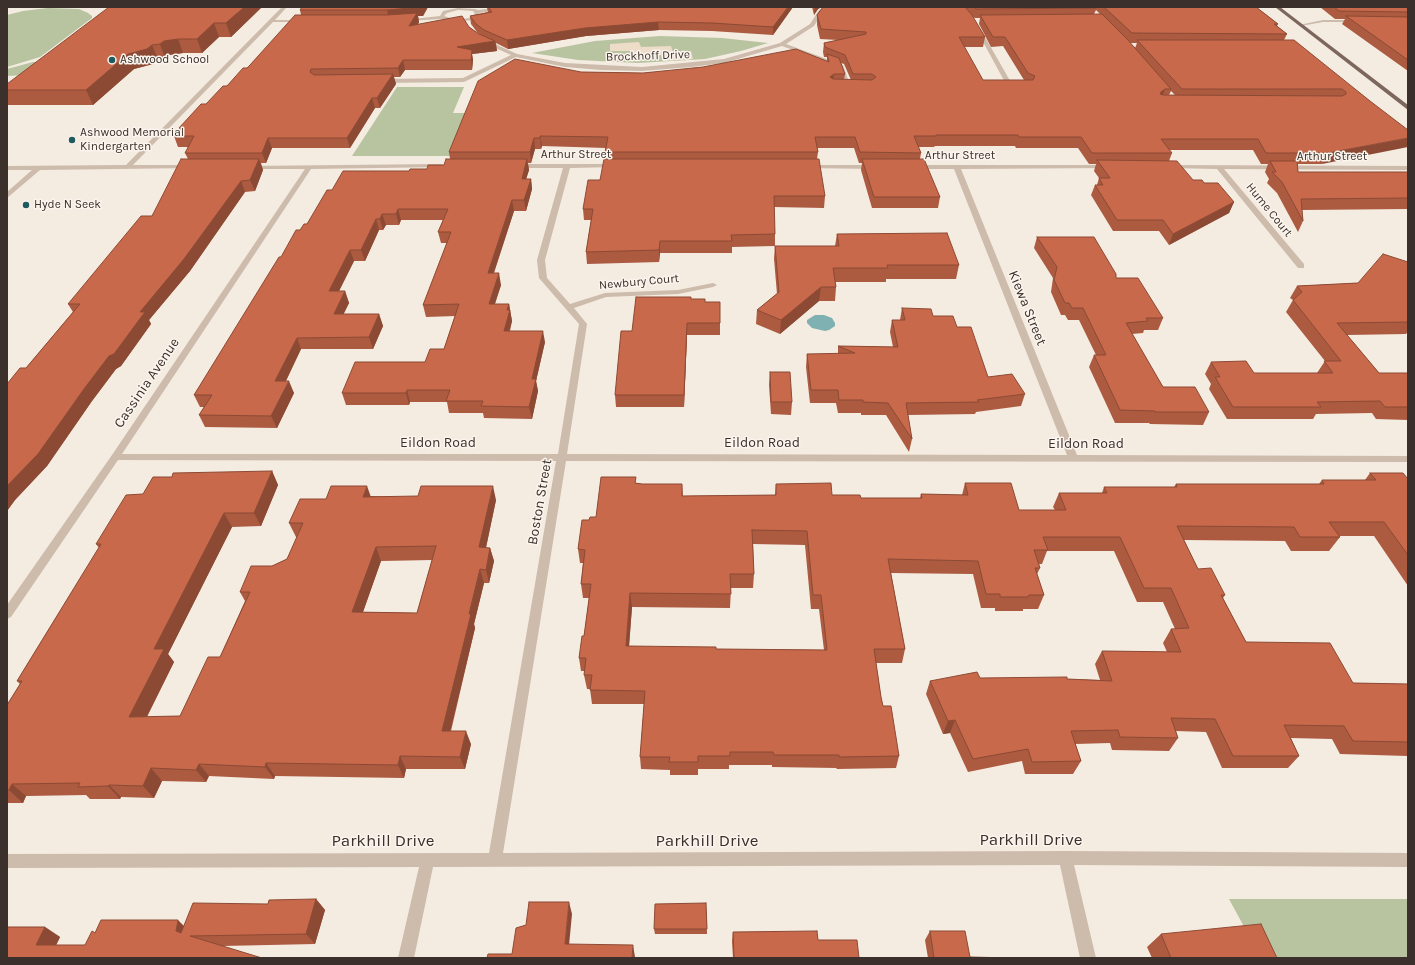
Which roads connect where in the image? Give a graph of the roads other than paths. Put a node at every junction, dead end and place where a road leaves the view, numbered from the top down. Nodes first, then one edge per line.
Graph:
1 (285, 7) edge
2 (516, 7) edge
3 (830, 7) edge
4 (1277, 7) edge
5 (458, 8) edge
6 (478, 12) junction
7 (442, 17) junction
8 (396, 20) edge
9 (272, 21) junction
10 (311, 21) edge
11 (973, 22) edge
12 (1361, 22) edge
13 (1301, 25) junction
14 (479, 38) edge
15 (782, 44) junction
16 (516, 55) junction
17 (371, 81) edge
18 (1010, 86) edge
19 (842, 87) edge
20 (849, 88) junction
21 (856, 88) edge
22 (1408, 108) edge
23 (450, 166) edge
24 (504, 166) edge
25 (567, 166) junction
26 (622, 166) edge
27 (798, 166) edge
28 (128, 167) junction
29 (200, 167) edge
30 (239, 167) edge
31 (308, 167) junction
32 (886, 167) edge
33 (909, 167) edge
34 (957, 167) junction
35 (1116, 167) edge
36 (1164, 167) edge
37 (1220, 167) junction
38 (7, 168) edge
39 (39, 168) junction
40 (1408, 168) edge
41 (7, 196) edge
42 (1301, 266) dead end
43 (713, 285) dead end
44 (569, 307) junction
45 (115, 457) junction
46 (562, 457) junction
47 (1073, 458) junction
48 (1408, 459) edge
49 (7, 614) edge
50 (1065, 858) junction
51 (428, 859) junction
52 (495, 859) junction
53 (1408, 860) edge
54 (7, 861) edge
55 (406, 958) edge
56 (1088, 958) edge

1 - 9 street
2 - 6 street
3 - 15 street, Brockhoff Drive
4 - 13 main road
5 - 6 street
5 - 7 street
6 - 7 street
7 - 8 street
9 - 10 street
9 - 28 street
11 - 18 street
12 - 13 street
13 - 22 main road
14 - 16 street, Brockhoff Drive
15 - 16 street, Brockhoff Drive
15 - 20 street
16 - 17 street
19 - 20 street
20 - 21 street
23 - 31 street
24 - 25 street, Arthur Street
25 - 26 street, Arthur Street
25 - 44 street, Boston Street
27 - 32 street
28 - 29 street
28 - 39 street
30 - 31 street
31 - 45 street, Cassinia Avenue
33 - 34 street, Arthur Street
34 - 35 street, Arthur Street
34 - 47 street, Kiewa Street
36 - 37 street, Arthur Street
37 - 40 street, Arthur Street
37 - 42 street, Hume Court
38 - 39 street
39 - 41 street
43 - 44 street, Newbury Court
44 - 46 street, Boston Street
45 - 46 street, Eildon Road
45 - 49 street, Cassinia Avenue
46 - 47 street, Eildon Road
46 - 52 street, Boston Street
47 - 48 street, Eildon Road
50 - 52 street, Parkhill Drive
50 - 53 street, Parkhill Drive
50 - 56 street
51 - 52 street, Parkhill Drive
51 - 54 street, Parkhill Drive
51 - 55 street

